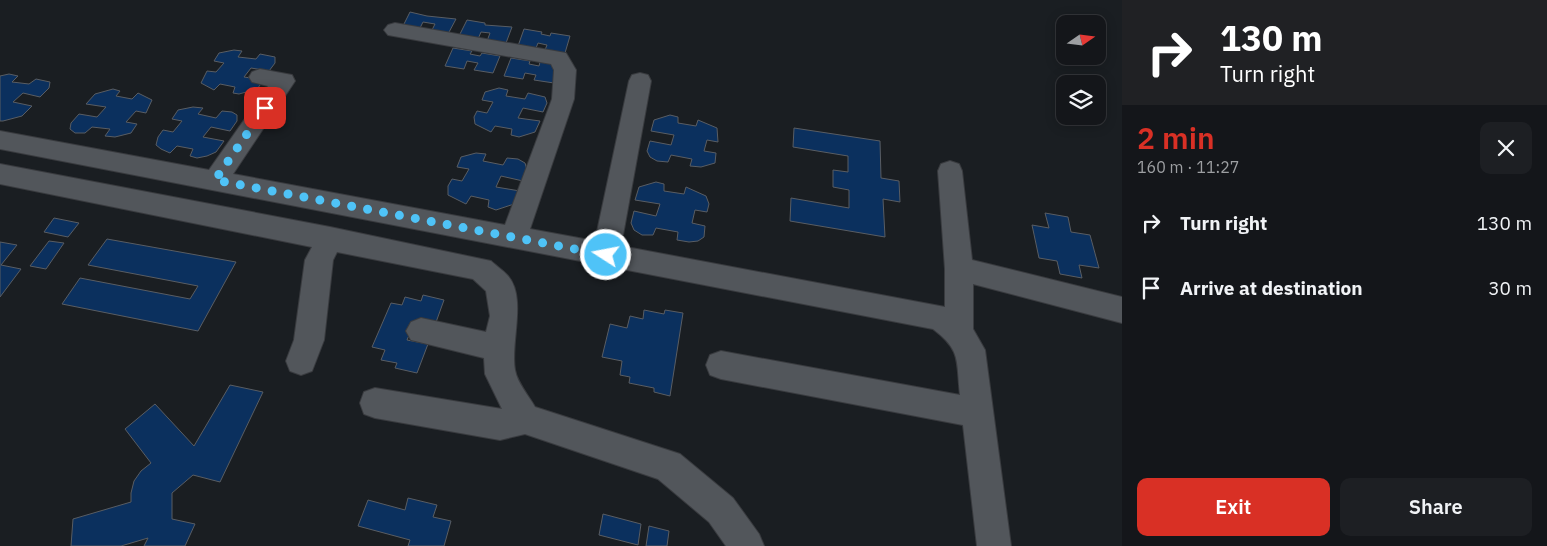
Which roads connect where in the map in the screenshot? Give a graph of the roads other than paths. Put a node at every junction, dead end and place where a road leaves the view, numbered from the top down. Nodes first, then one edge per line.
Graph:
1 (395, 30) dead end
2 (260, 77) dead end
3 (640, 81) dead end
4 (0, 140) edge
5 (950, 171) dead end
6 (0, 174) edge
7 (215, 180) junction
8 (514, 237) junction
9 (330, 238) junction
10 (606, 255) junction
11 (959, 269) junction
12 (1122, 310) edge
13 (421, 331) dead end
14 (959, 332) junction
15 (498, 348) junction
16 (301, 361) dead end
17 (721, 365) dead end
18 (375, 403) dead end
19 (978, 413) junction
20 (525, 419) junction
21 (747, 546) edge
22 (994, 546) edge

1 - 8 street
2 - 7 street
3 - 10 street
4 - 7 street
5 - 11 street
6 - 9 street
7 - 8 street
8 - 10 street
9 - 15 street
9 - 16 street
10 - 14 street
11 - 12 street
11 - 14 street
13 - 15 street
14 - 19 street
15 - 20 street
17 - 19 street
18 - 20 street
19 - 22 street
20 - 21 street

